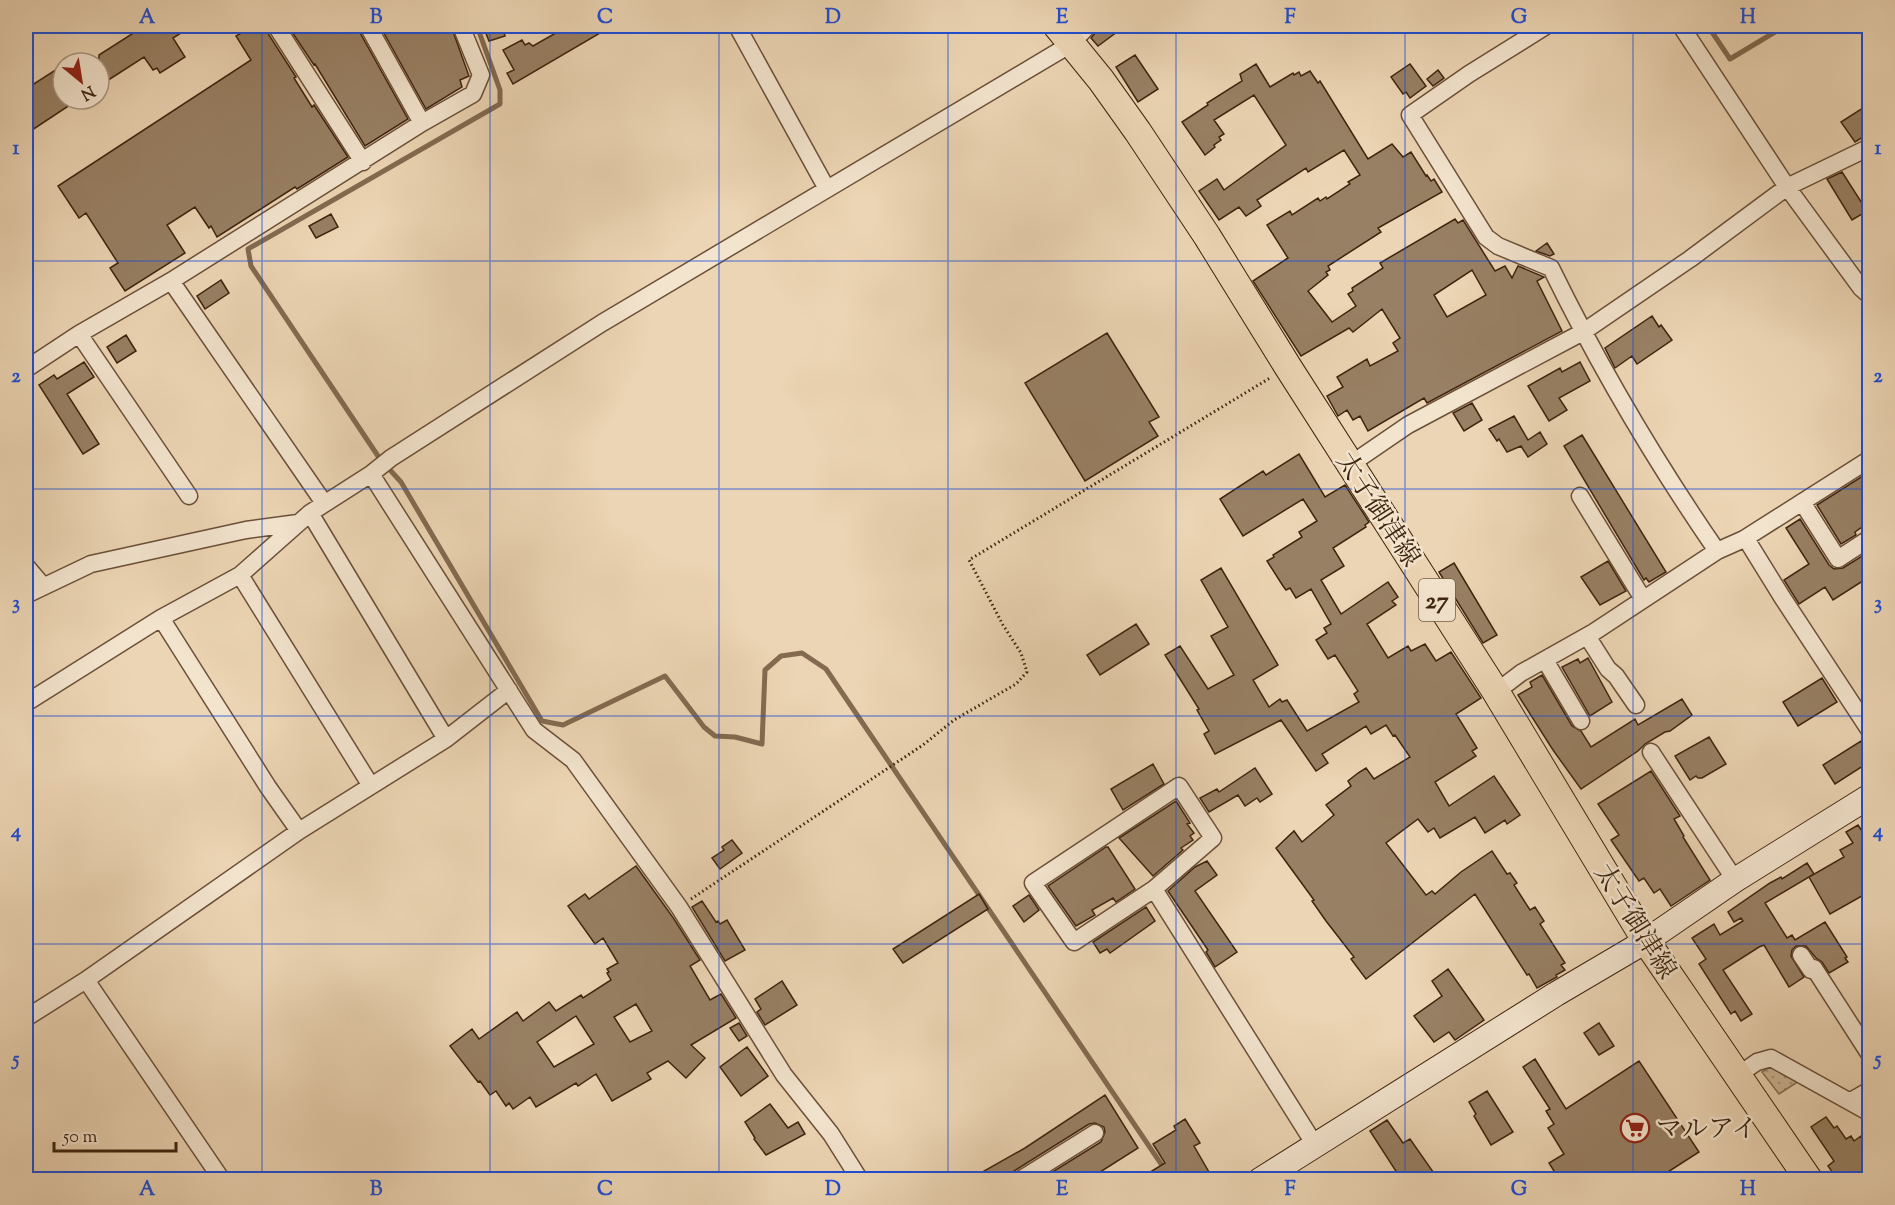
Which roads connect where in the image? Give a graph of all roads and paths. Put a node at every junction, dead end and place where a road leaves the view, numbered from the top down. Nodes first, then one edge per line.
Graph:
1 (276, 26) edge
2 (368, 26) edge
3 (461, 26) edge
4 (737, 26) edge
5 (1546, 26) edge
6 (1681, 26) edge
7 (1072, 32) edge
8 (423, 123) junction
9 (1869, 147) edge
10 (363, 162) junction
11 (1787, 187) junction
12 (827, 189) junction
13 (171, 281) junction
14 (1869, 296) edge
15 (1583, 332) junction
16 (79, 334) junction
17 (1288, 367) junction
18 (26, 369) edge
19 (1869, 459) edge
20 (1351, 464) junction
21 (371, 474) junction
22 (189, 496) dead end
23 (1580, 496) dead end
24 (1802, 502) junction
25 (311, 513) junction
26 (1869, 538) edge
27 (1744, 539) junction
28 (1717, 551) junction
29 (26, 566) edge
30 (240, 575) junction
31 (43, 586) junction
32 (26, 595) edge
33 (1643, 599) junction
34 (161, 618) junction
35 (1587, 636) junction
36 (1545, 660) junction
37 (509, 690) junction
38 (1496, 692) junction
39 (26, 703) edge
40 (1636, 705) dead end
41 (1581, 721) dead end
42 (1869, 731) edge
43 (446, 739) junction
44 (1651, 752) dead end
45 (371, 786) junction
46 (1869, 795) edge
47 (299, 831) junction
48 (1735, 880) junction
49 (1154, 889) junction
50 (679, 907) junction
51 (1646, 941) junction
52 (1801, 955) dead end
53 (86, 980) junction
54 (26, 1017) edge
55 (1869, 1055) edge
56 (1738, 1075) junction
57 (1869, 1090) edge
58 (1851, 1101) junction
59 (1869, 1113) edge
60 (1095, 1133) dead end
61 (1315, 1145) junction
62 (222, 1179) edge
63 (860, 1179) edge
64 (1020, 1179) edge
65 (1260, 1179) edge
66 (1809, 1179) edge

1 - 10 street
2 - 8 street
3 - 8 street
4 - 12 street
5 - 15 street
6 - 11 street
7 - 12 street
7 - 17 main road, 太子御津線 / 27
8 - 10 street
9 - 11 street
10 - 13 street
11 - 14 street
11 - 15 street
12 - 21 street
13 - 16 street
13 - 25 street
15 - 20 street
15 - 28 street
16 - 18 street
16 - 22 street
17 - 20 main road, 太子御津線 / 27
17 - 50 path
19 - 24 street
20 - 38 main road, 太子御津線 / 27
21 - 25 street
21 - 37 street
23 - 33 street
24 - 26 street
24 - 27 street
25 - 30 street
25 - 31 street
25 - 43 street
27 - 28 street
27 - 42 street
28 - 33 street
29 - 31 street
30 - 34 street
30 - 45 street
31 - 32 street
33 - 35 street
34 - 39 street
34 - 47 street
35 - 36 street
35 - 40 street
36 - 38 street
36 - 41 street
37 - 43 street
37 - 50 street
38 - 51 main road, 太子御津線 / 27
43 - 45 street
44 - 48 street
45 - 47 street
46 - 48 street
47 - 53 street
48 - 51 street
49 - 49 street
49 - 61 street
50 - 63 street
51 - 56 main road, 太子御津線 / 27
51 - 61 street
52 - 55 street
53 - 54 street
53 - 62 street
56 - 58 street
56 - 66 main road, 太子御津線 / 27
57 - 58 street
58 - 59 street
60 - 64 street
61 - 65 street

